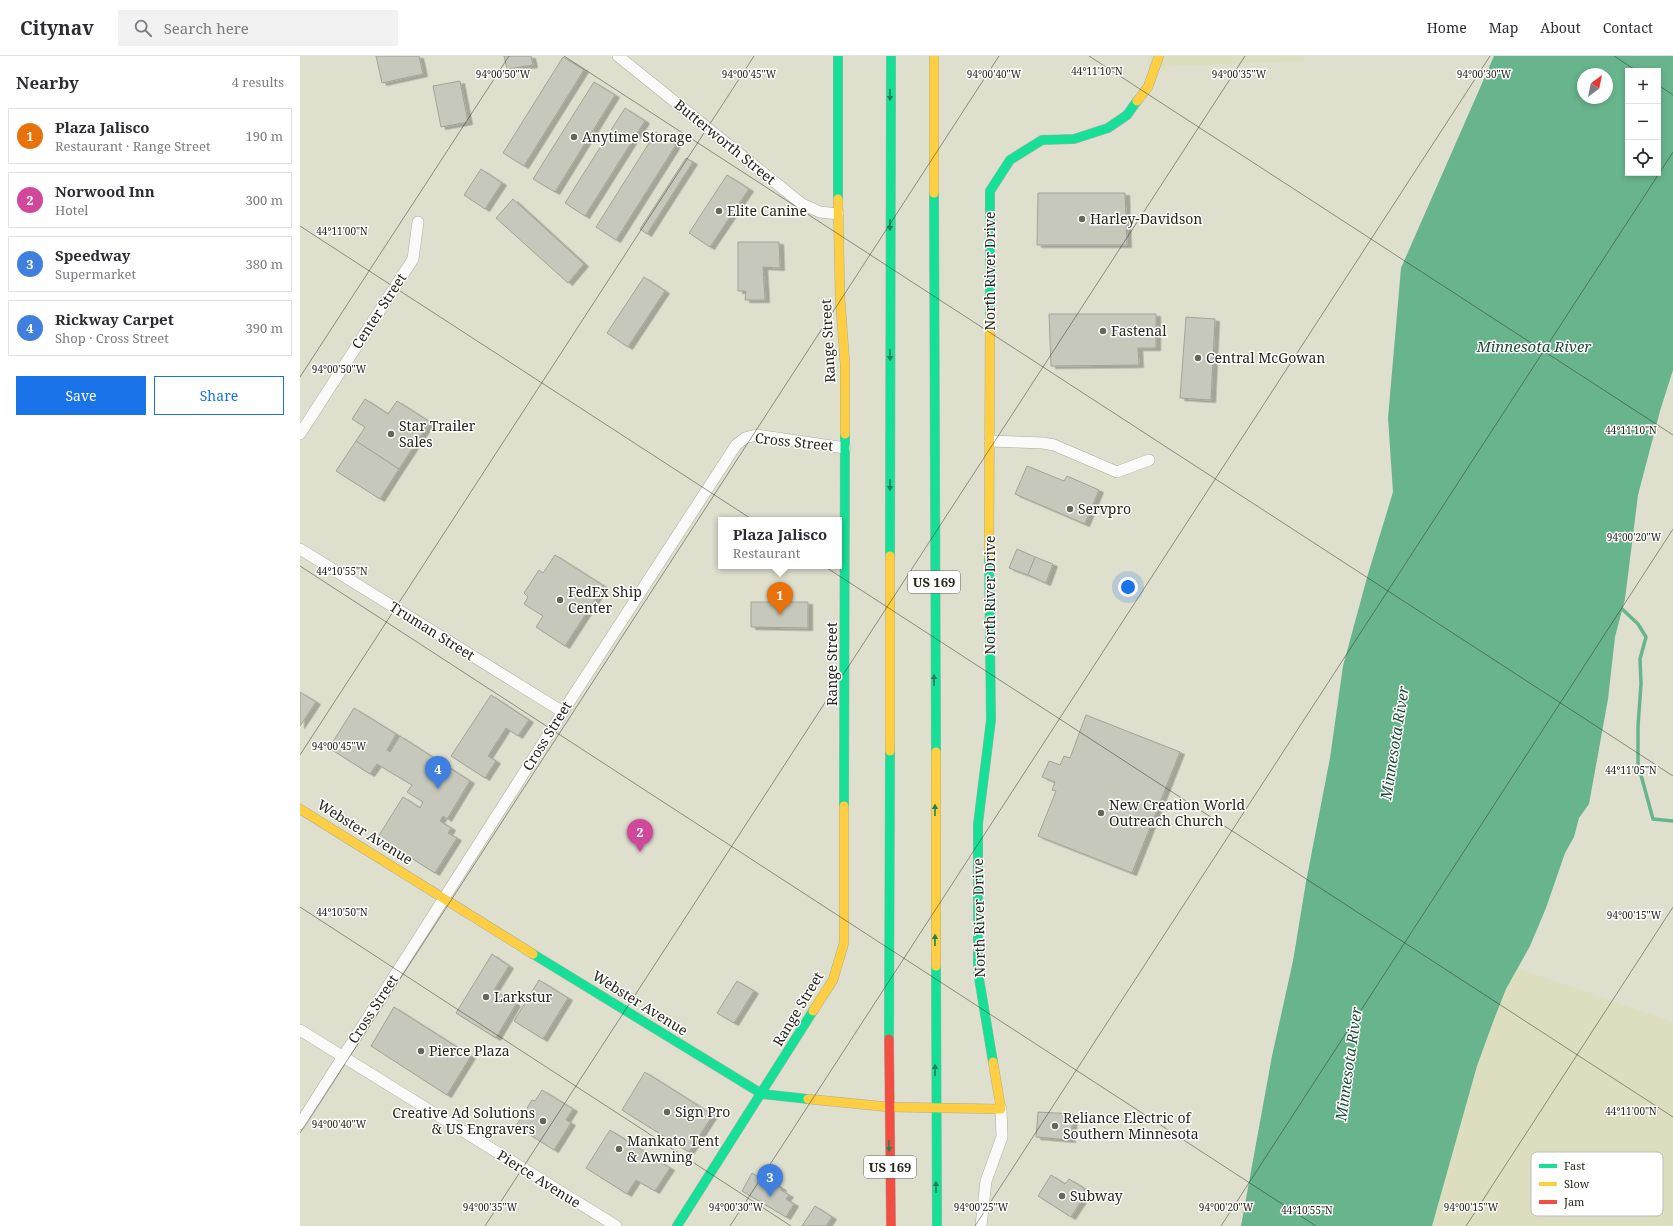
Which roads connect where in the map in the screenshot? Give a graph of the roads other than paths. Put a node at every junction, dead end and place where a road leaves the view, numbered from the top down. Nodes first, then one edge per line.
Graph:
1 (618, 56) edge
2 (838, 56) edge
3 (890, 56) edge
4 (934, 56) edge
5 (1159, 56) edge
6 (838, 214) junction
7 (418, 222) dead end
8 (300, 434) edge
9 (990, 442) junction
10 (845, 448) junction
11 (1149, 460) dead end
12 (300, 549) edge
13 (563, 712) junction
14 (300, 809) edge
15 (445, 898) junction
16 (300, 1030) edge
17 (342, 1056) junction
18 (762, 1094) junction
19 (889, 1107) junction
20 (936, 1109) junction
21 (1001, 1109) junction
22 (300, 1124) edge
23 (616, 1226) edge
24 (677, 1226) edge
25 (891, 1226) edge
26 (937, 1226) edge
27 (980, 1226) edge

1 - 6 street, Butterworth Street
2 - 6 main road, Range Street
3 -> 19 main road, US 169
20 -> 4 main road, US 169
5 - 9 main road, North River Drive
6 - 10 main road, Range Street
7 - 8 street, Center Street
9 - 11 street
9 - 21 main road, North River Drive
10 - 13 street, Cross Street
10 - 18 main road, Range Street
12 - 13 street, Truman Street
13 - 15 street, Cross Street
14 - 15 main road, Webster Avenue
15 - 17 street, Cross Street
15 - 18 main road, Webster Avenue
16 - 17 street, Pierce Avenue
17 - 22 street, Cross Street
17 - 23 street, Pierce Avenue
18 - 19 main road, Webster Avenue
18 - 24 main road, Range Street
19 - 20 main road, Webster Avenue
19 -> 25 main road, US 169
20 - 21 main road, Webster Avenue
26 -> 20 main road, US 169
21 - 27 street, North River Drive

